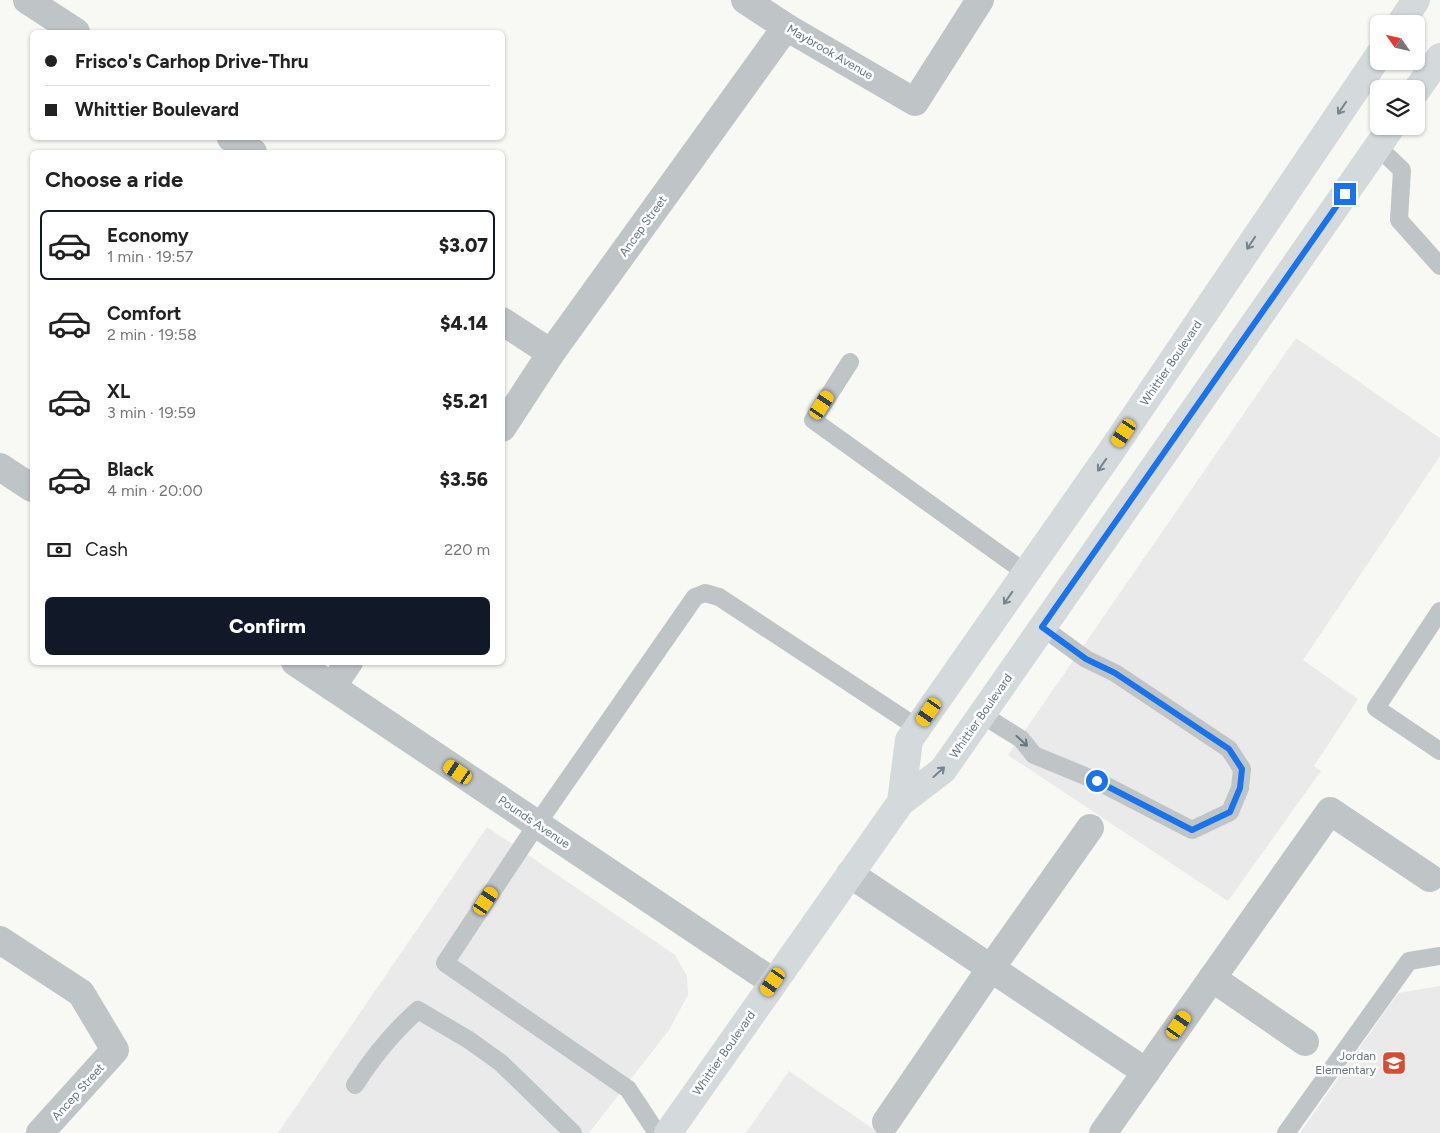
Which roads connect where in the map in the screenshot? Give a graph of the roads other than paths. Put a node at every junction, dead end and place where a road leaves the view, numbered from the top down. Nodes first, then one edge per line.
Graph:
1 (27, 0) edge
2 (746, 0) edge
3 (980, 0) edge
4 (1416, 0) edge
5 (1406, 15) edge
6 (786, 27) junction
7 (73, 30) edge
8 (1440, 57) edge
9 (1370, 68) edge
10 (1424, 80) edge
11 (1385, 136) edge
12 (234, 140) edge
13 (250, 150) edge
14 (1440, 266) edge
15 (505, 323) edge
16 (551, 354) junction
17 (850, 362) dead end
18 (505, 423) edge
19 (0, 467) edge
20 (30, 487) edge
21 (1026, 573) junction
22 (1440, 611) edge
23 (1042, 627) junction
24 (299, 665) edge
25 (347, 665) edge
26 (332, 687) junction
27 (981, 714) junction
28 (918, 728) junction
29 (1440, 752) edge
30 (901, 802) junction
31 (537, 824) junction
32 (1090, 828) dead end
33 (850, 874) junction
34 (1430, 878) dead end
35 (0, 940) edge
36 (1440, 956) edge
37 (991, 968) junction
38 (1212, 978) junction
39 (773, 982) junction
40 (1305, 1042) dead end
41 (1146, 1072) junction
42 (355, 1085) dead end
43 (886, 1122) dead end
44 (40, 1133) edge
45 (574, 1133) edge
46 (657, 1133) edge
47 (668, 1133) edge
48 (1104, 1133) edge
49 (1286, 1133) edge

1 - 7 street
2 - 6 street, Maybrook Avenue
3 - 6 street, Maybrook Avenue
4 - 5 main road
6 - 16 street, Ancep Street
8 - 10 main road
9 -> 21 main road, Whittier Boulevard
11 - 14 lane
11 - 23 main road, Whittier Boulevard
12 - 13 street
15 - 16 street
16 - 18 street, Ancep Street
17 - 21 lane
19 - 20 street
21 -> 28 main road, Whittier Boulevard
22 - 29 lane
23 - 27 main road, Whittier Boulevard
27 -> 23 lane
24 - 26 street, Pounds Avenue
25 - 26 street
26 - 31 street, Pounds Avenue
30 -> 27 main road, Whittier Boulevard
28 - 30 main road, Whittier Boulevard
28 - 31 lane
30 - 33 main road, Whittier Boulevard
31 - 39 street, Pounds Avenue
31 - 46 lane
32 - 37 street
33 - 37 street
33 - 39 main road, Whittier Boulevard
34 - 38 street
35 - 44 street, Ancep Street
36 - 49 lane
37 - 41 street
37 - 43 street
38 - 40 street
38 - 41 street
39 - 47 main road, Whittier Boulevard
41 - 48 street
42 - 45 lane

